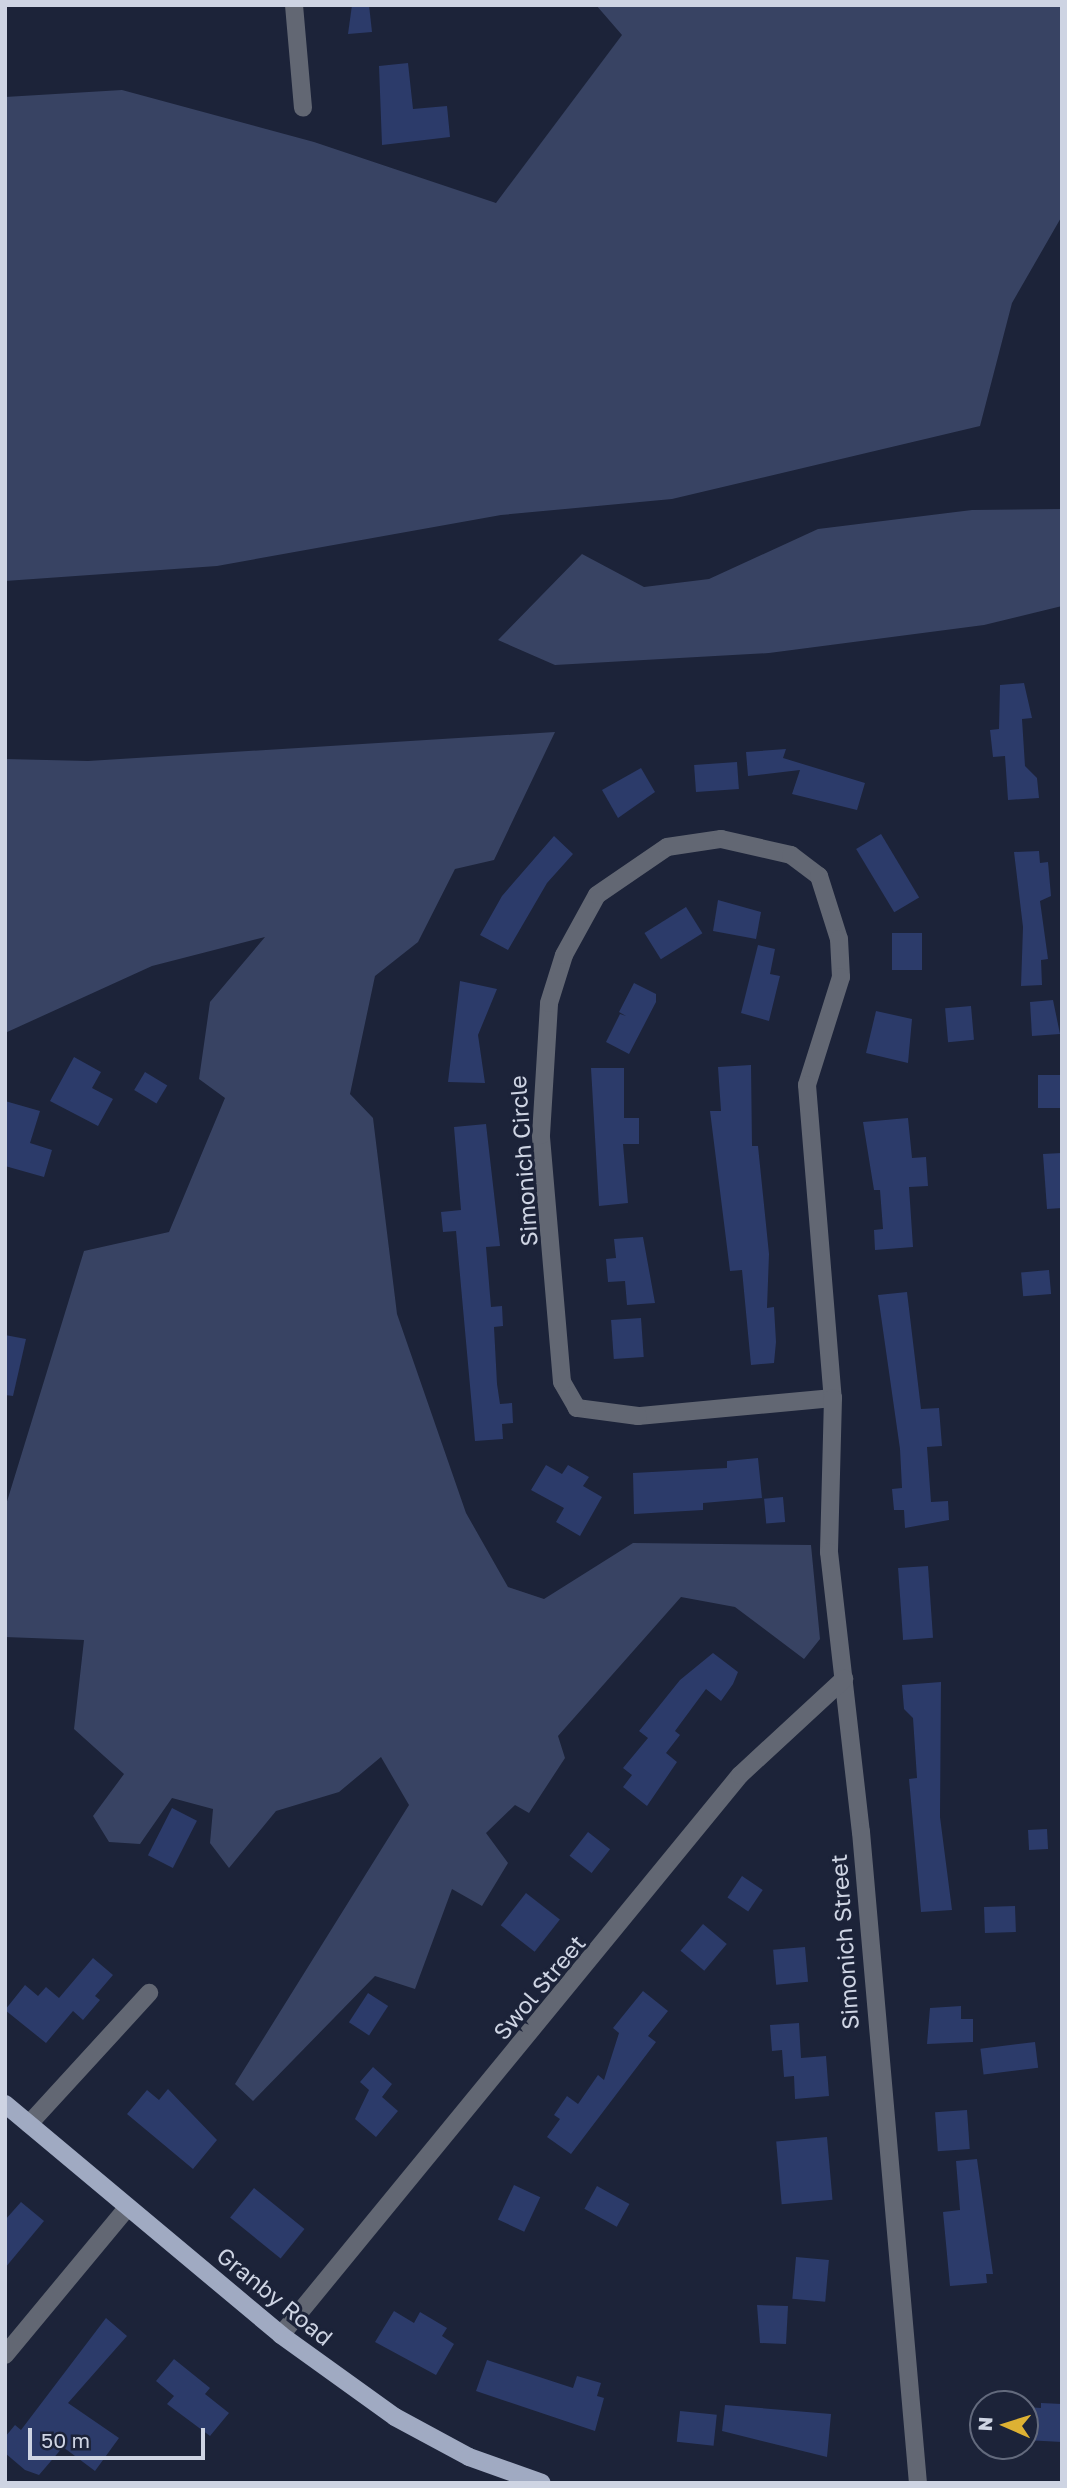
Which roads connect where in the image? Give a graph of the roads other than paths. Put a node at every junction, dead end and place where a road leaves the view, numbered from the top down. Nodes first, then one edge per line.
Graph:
1 (294, 5) edge
2 (303, 108) dead end
3 (833, 1398) junction
4 (844, 1679) junction
5 (149, 1993) dead end
6 (5, 2105) edge
7 (29, 2124) junction
8 (128, 2207) junction
9 (281, 2335) junction
10 (5, 2355) edge
11 (542, 2483) edge
12 (918, 2483) edge

1 - 2 street
3 - 3 street, Simonich Circle
3 - 4 street, Simonich Street
4 - 9 street, Swol Street
4 - 12 street, Simonich Street
5 - 7 street
6 - 7 main road, Granby Road
7 - 8 main road, Granby Road
8 - 9 main road, Granby Road
8 - 10 street
9 - 11 main road, Granby Road

